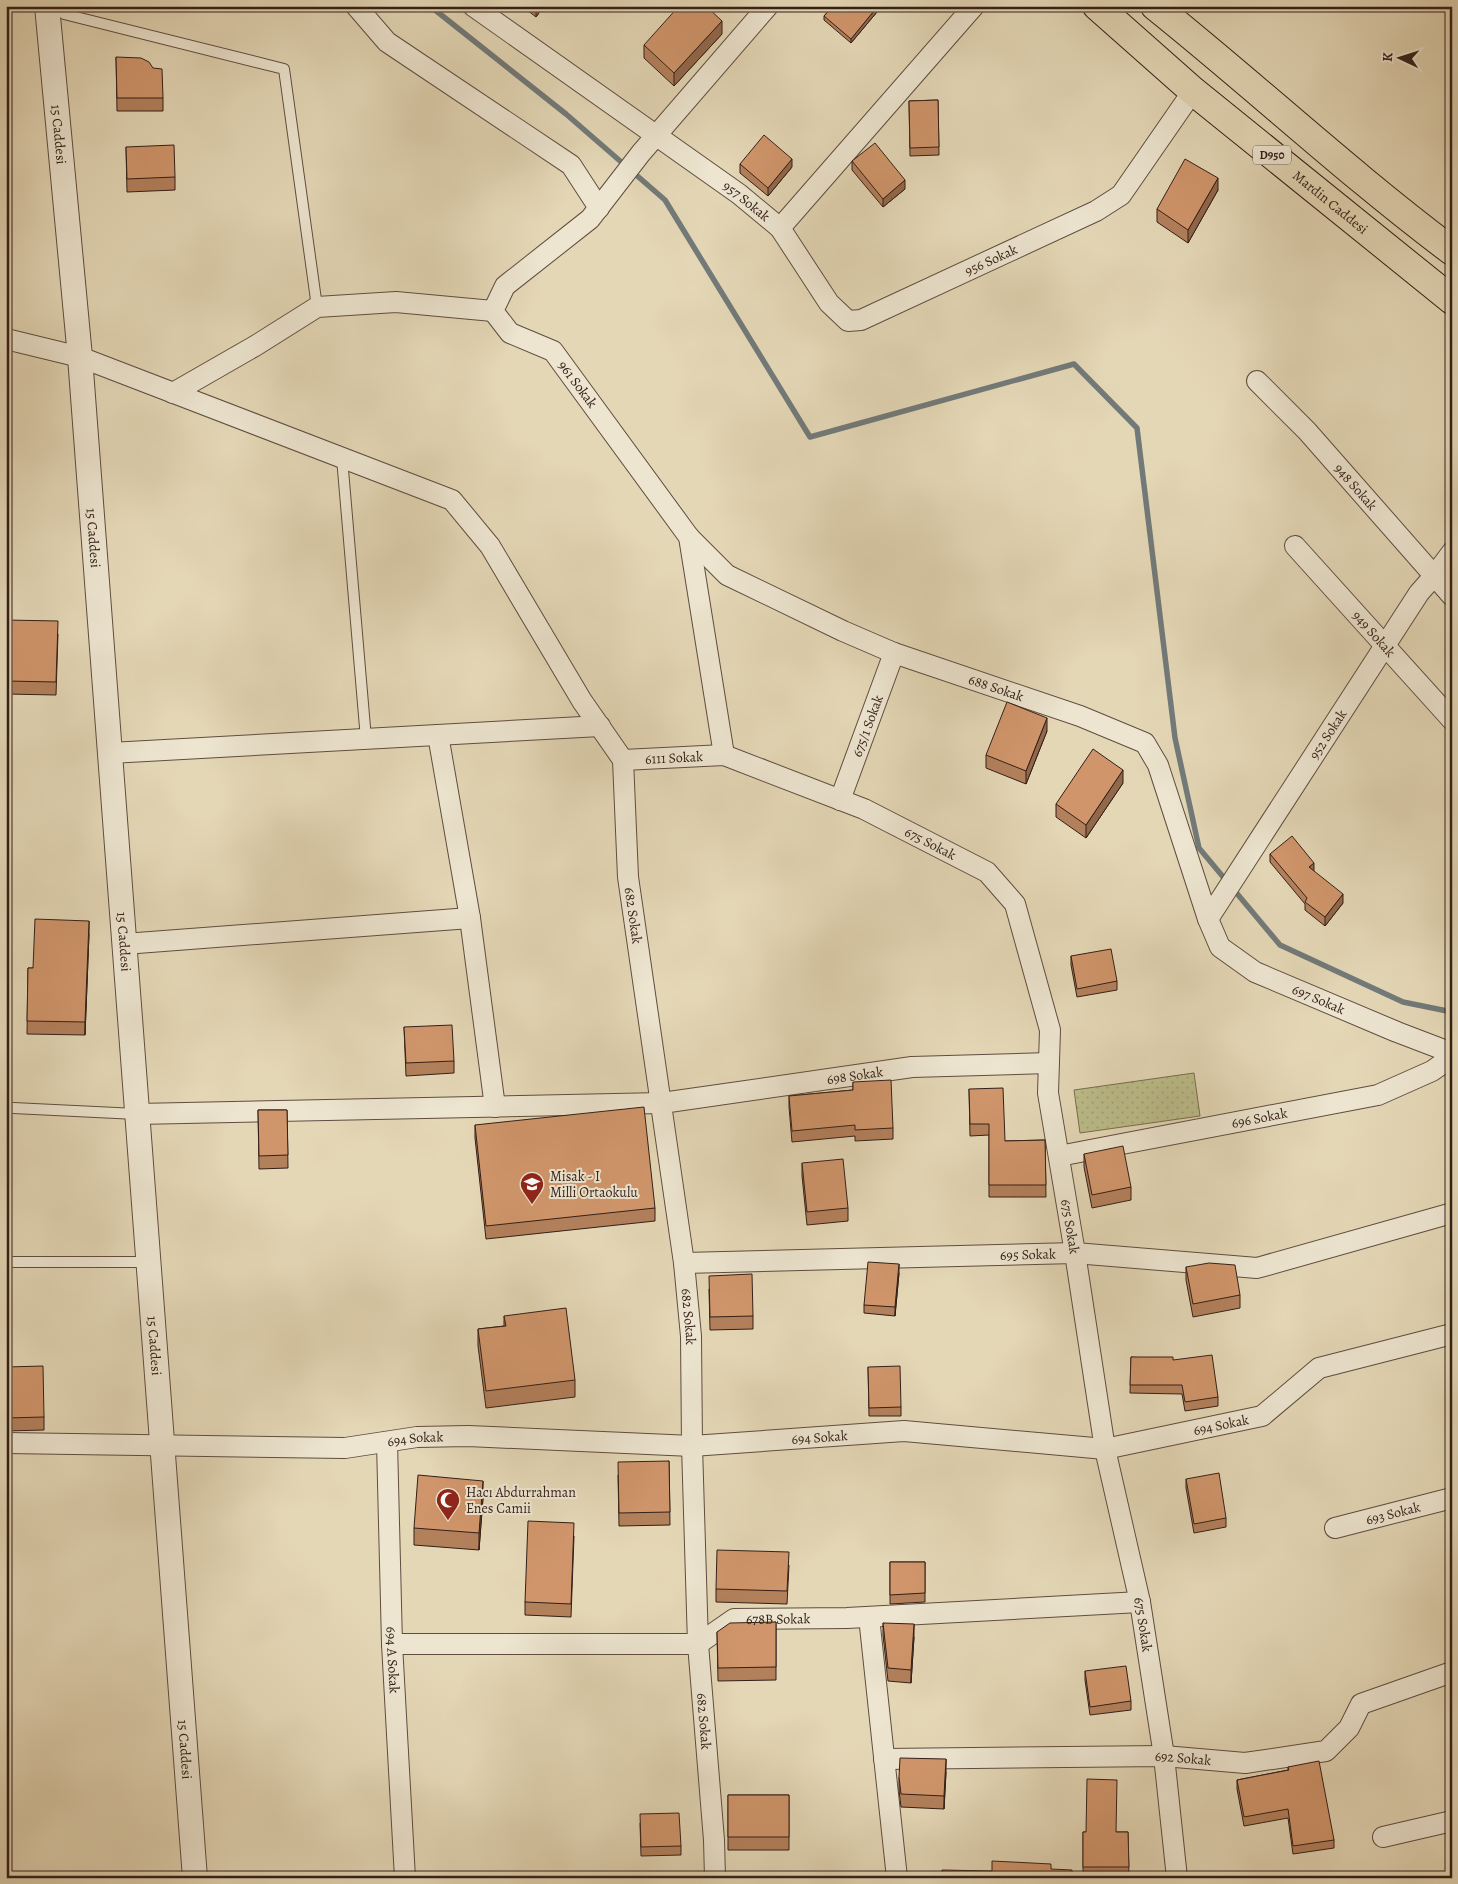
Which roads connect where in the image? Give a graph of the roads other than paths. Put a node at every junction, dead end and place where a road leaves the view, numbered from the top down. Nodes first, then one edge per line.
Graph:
1 (356, 6) edge
2 (473, 6) edge
3 (768, 6) edge
4 (974, 6) edge
5 (1097, 6) edge
6 (1154, 6) edge
7 (56, 10) edge
8 (1193, 91) junction
9 (656, 136) junction
10 (603, 203) junction
11 (780, 228) junction
12 (1452, 251) edge
13 (1452, 300) edge
14 (317, 307) junction
15 (493, 312) junction
16 (6, 339) edge
17 (80, 357) junction
18 (1256, 381) dead end
19 (173, 393) junction
20 (342, 458) junction
21 (689, 537) junction
22 (1295, 546) dead end
23 (1452, 552) edge
24 (1434, 576) junction
25 (1452, 596) edge
26 (1385, 646) junction
27 (894, 653) junction
28 (1452, 720) edge
29 (600, 726) junction
30 (438, 735) junction
31 (366, 739) junction
32 (110, 753) junction
33 (724, 755) junction
34 (624, 760) junction
35 (840, 800) junction
36 (470, 918) junction
37 (1208, 919) junction
38 (124, 944) junction
39 (1452, 1053) edge
40 (1452, 1057) edge
41 (1049, 1063) junction
42 (662, 1103) junction
43 (494, 1106) junction
44 (12, 1108) dead end
45 (137, 1114) junction
46 (1059, 1156) junction
47 (1452, 1212) edge
48 (1076, 1252) junction
49 (6, 1262) edge
50 (148, 1262) junction
51 (684, 1263) junction
52 (1452, 1334) edge
53 (387, 1442) junction
54 (6, 1443) edge
55 (162, 1446) junction
56 (692, 1446) junction
57 (1105, 1449) junction
58 (1452, 1498) edge
59 (1335, 1528) dead end
60 (1140, 1602) junction
61 (869, 1617) junction
62 (392, 1644) junction
63 (698, 1644) junction
64 (1452, 1672) edge
65 (1164, 1756) junction
66 (884, 1759) junction
67 (1452, 1821) edge
68 (1383, 1837) dead end
69 (195, 1878) edge
70 (405, 1878) edge
71 (715, 1878) edge
72 (897, 1878) edge
73 (1177, 1878) edge

1 - 10 street
2 - 9 street, 957 Sokak
3 - 9 street
4 - 11 street, 957 Sokak
5 - 8 highway, Mardin Caddesi / D950
6 - 12 highway, D950
7 - 14 lane
7 - 17 street, 15 Caddesi
8 - 11 street, 956 Sokak
8 - 13 highway, Mardin Caddesi / D950
9 - 10 street
9 - 11 street, 957 Sokak
10 - 15 street
14 - 15 street
14 - 19 street
15 - 21 street, 961 Sokak
16 - 17 street
17 - 19 street
17 - 32 street, 15 Caddesi
18 - 24 street, 948 Sokak
19 - 20 street
20 - 29 street
20 - 31 lane
21 - 27 street, 688 Sokak
21 - 33 street, 961 Sokak
22 - 26 street, 949 Sokak
23 - 24 street, 952 Sokak
24 - 25 street, 948 Sokak
24 - 26 street, 952 Sokak
26 - 28 street, 949 Sokak
26 - 37 street, 952 Sokak
27 - 35 street, 675/1 Sokak
27 - 37 street, 688 Sokak
29 - 30 street
29 - 34 street
30 - 31 street
30 - 36 street
31 - 32 street
32 - 38 street, 15 Caddesi
33 - 34 street, 6111 Sokak
33 - 35 street, 675 Sokak
34 - 42 street, 682 Sokak
35 - 41 street, 675 Sokak
36 - 38 street
36 - 43 street
37 - 39 street, 697 Sokak
38 - 45 street, 15 Caddesi
40 - 46 street, 696 Sokak
41 - 42 street, 698 Sokak
41 - 46 street, 675 Sokak
42 - 43 street, 698 Sokak
42 - 51 street, 682 Sokak
43 - 45 street, 698 Sokak
44 - 45 lane
45 - 50 street, 15 Caddesi
46 - 48 street, 675 Sokak
47 - 48 street, 695 Sokak
48 - 51 street, 695 Sokak
48 - 57 street, 675 Sokak
49 - 50 lane
50 - 55 street, 15 Caddesi
51 - 56 street, 682 Sokak
52 - 57 street, 694 Sokak
53 - 55 street, 694 Sokak
53 - 56 street, 694 Sokak
53 - 62 street, 694 A Sokak
54 - 55 street, 694 Sokak
55 - 69 street, 15 Caddesi
56 - 57 street, 694 Sokak
56 - 63 street, 682 Sokak
57 - 60 street, 675 Sokak
58 - 59 street, 693 Sokak
60 - 61 street, 678B Sokak
60 - 65 street, 675 Sokak
61 - 63 street, 678B Sokak
61 - 66 street
62 - 63 street
62 - 70 street, 694 A Sokak
63 - 71 street, 682 Sokak
64 - 65 street, 692 Sokak
65 - 66 street, 692 Sokak
65 - 73 street, 675 Sokak
66 - 72 street
67 - 68 street

